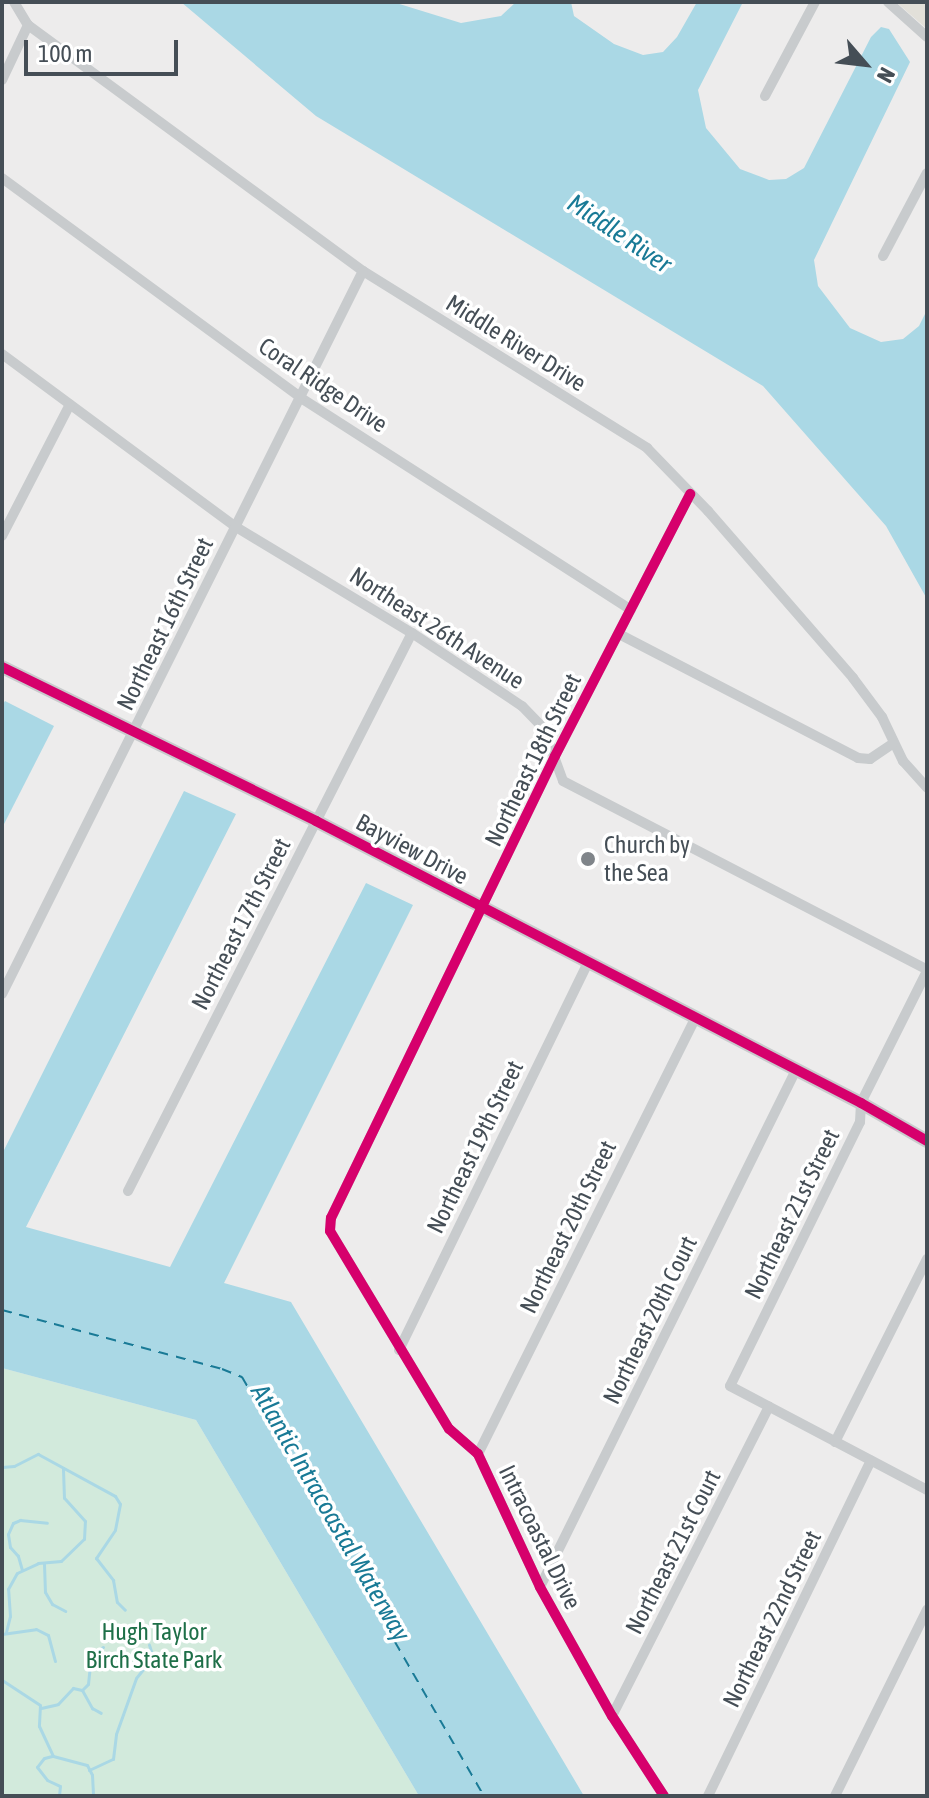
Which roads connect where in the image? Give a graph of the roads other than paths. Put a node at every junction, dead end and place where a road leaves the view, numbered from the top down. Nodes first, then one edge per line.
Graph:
1 (14, 2) edge
2 (815, 2) edge
3 (888, 2) edge
4 (28, 25) junction
5 (927, 37) edge
6 (2, 80) edge
7 (765, 96) dead end
8 (927, 173) edge
9 (2, 178) edge
10 (883, 256) dead end
11 (363, 271) junction
12 (2, 354) edge
13 (301, 398) junction
14 (70, 404) junction
15 (690, 494) junction
16 (236, 527) junction
17 (2, 536) edge
18 (631, 610) junction
19 (412, 633) junction
20 (619, 634) junction
21 (2, 667) edge
22 (134, 732) junction
23 (892, 744) junction
24 (555, 756) junction
25 (927, 788) edge
26 (316, 821) junction
27 (484, 909) junction
28 (588, 962) junction
29 (927, 971) edge
30 (2, 994) edge
31 (695, 1018) junction
32 (796, 1070) junction
33 (861, 1103) junction
34 (927, 1141) edge
35 (128, 1191) dead end
36 (331, 1218) joint
37 (927, 1259) edge
38 (399, 1350) junction
39 (769, 1406) junction
40 (835, 1442) junction
41 (478, 1454) junction
42 (871, 1460) junction
43 (927, 1490) edge
44 (540, 1587) junction
45 (927, 1610) edge
46 (612, 1716) junction
47 (664, 1796) edge
48 (708, 1796) edge
49 (835, 1796) edge

1 - 4 street, Middle River Drive
2 - 7 street
3 - 5 street
4 - 6 street
4 - 11 street, Middle River Drive
8 - 10 street
9 - 13 street, Coral Ridge Drive
11 - 13 street, Northeast 16th Street
11 - 15 street, Middle River Drive
12 - 14 street, Northeast 26th Avenue
13 - 16 street, Northeast 16th Street
13 - 18 street, Coral Ridge Drive
14 - 16 street, Northeast 26th Avenue
14 - 17 street
15 - 18 street, Northeast 18th Street
15 - 23 street, Middle River Drive
16 - 19 street, Northeast 26th Avenue
16 - 22 street, Northeast 16th Street
18 - 20 street, Northeast 18th Street
19 - 24 street, Northeast 26th Avenue
19 - 26 street, Northeast 17th Street
20 - 23 street
20 - 24 street, Northeast 18th Street
21 - 22 street, Bayview Drive
22 - 26 street, Bayview Drive
22 - 30 street, Northeast 16th Street
23 - 25 street, Middle River Drive
24 - 27 street, Northeast 18th Street
24 - 29 street, Northeast 26th Avenue
26 - 27 street, Bayview Drive
26 - 35 street, Northeast 17th Street
27 - 28 street, Bayview Drive
27 - 36 street, Northeast 18th Street
28 - 31 street, Bayview Drive
28 - 38 street, Northeast 19th Street
29 - 33 street, Northeast 21st Street
31 - 32 street, Bayview Drive
31 - 41 street, Northeast 20th Street
32 - 33 street, Bayview Drive
32 - 44 street, Northeast 20th Court
33 - 34 street, Bayview Drive
33 - 39 street, Northeast 21st Street
36 - 38 street, Intracoastal Drive
37 - 40 street
38 - 41 street, Intracoastal Drive
39 - 40 street
39 - 46 street, Northeast 21st Court
40 - 42 street
41 - 44 street, Intracoastal Drive
42 - 43 street
42 - 48 street, Northeast 22nd Street
44 - 46 street, Intracoastal Drive
45 - 49 street
46 - 47 street, Intracoastal Drive

